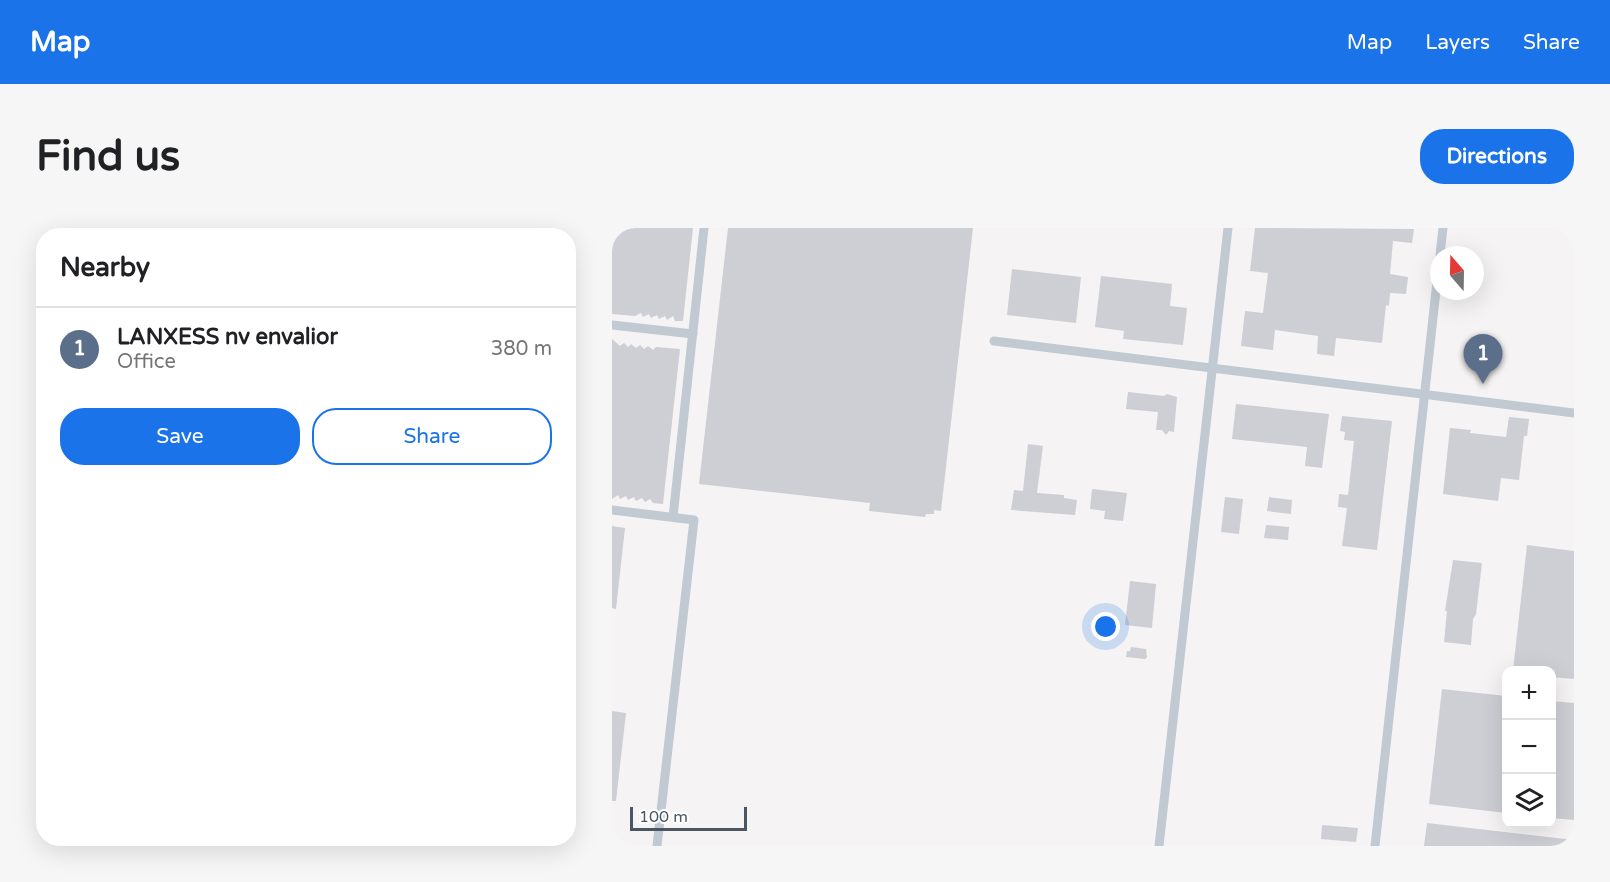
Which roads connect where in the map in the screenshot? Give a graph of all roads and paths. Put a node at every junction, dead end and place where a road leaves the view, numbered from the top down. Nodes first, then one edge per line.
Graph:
1 (704, 228) edge
2 (1228, 228) edge
3 (1443, 228) edge
4 (1441, 246) edge
5 (1435, 300) edge
6 (612, 325) edge
7 (693, 334) junction
8 (994, 341) dead end
9 (1213, 369) junction
10 (1424, 396) junction
11 (1574, 413) edge
12 (612, 510) edge
13 (674, 517) junction
14 (657, 846) edge
15 (1160, 846) edge
16 (1375, 846) edge

1 - 7 lane
2 - 9 lane
3 - 4 lane
5 - 10 lane
6 - 7 lane
7 - 13 lane
8 - 9 lane
9 - 10 lane
9 - 15 lane
10 - 11 lane
10 - 16 lane
12 - 13 lane
13 - 14 lane

